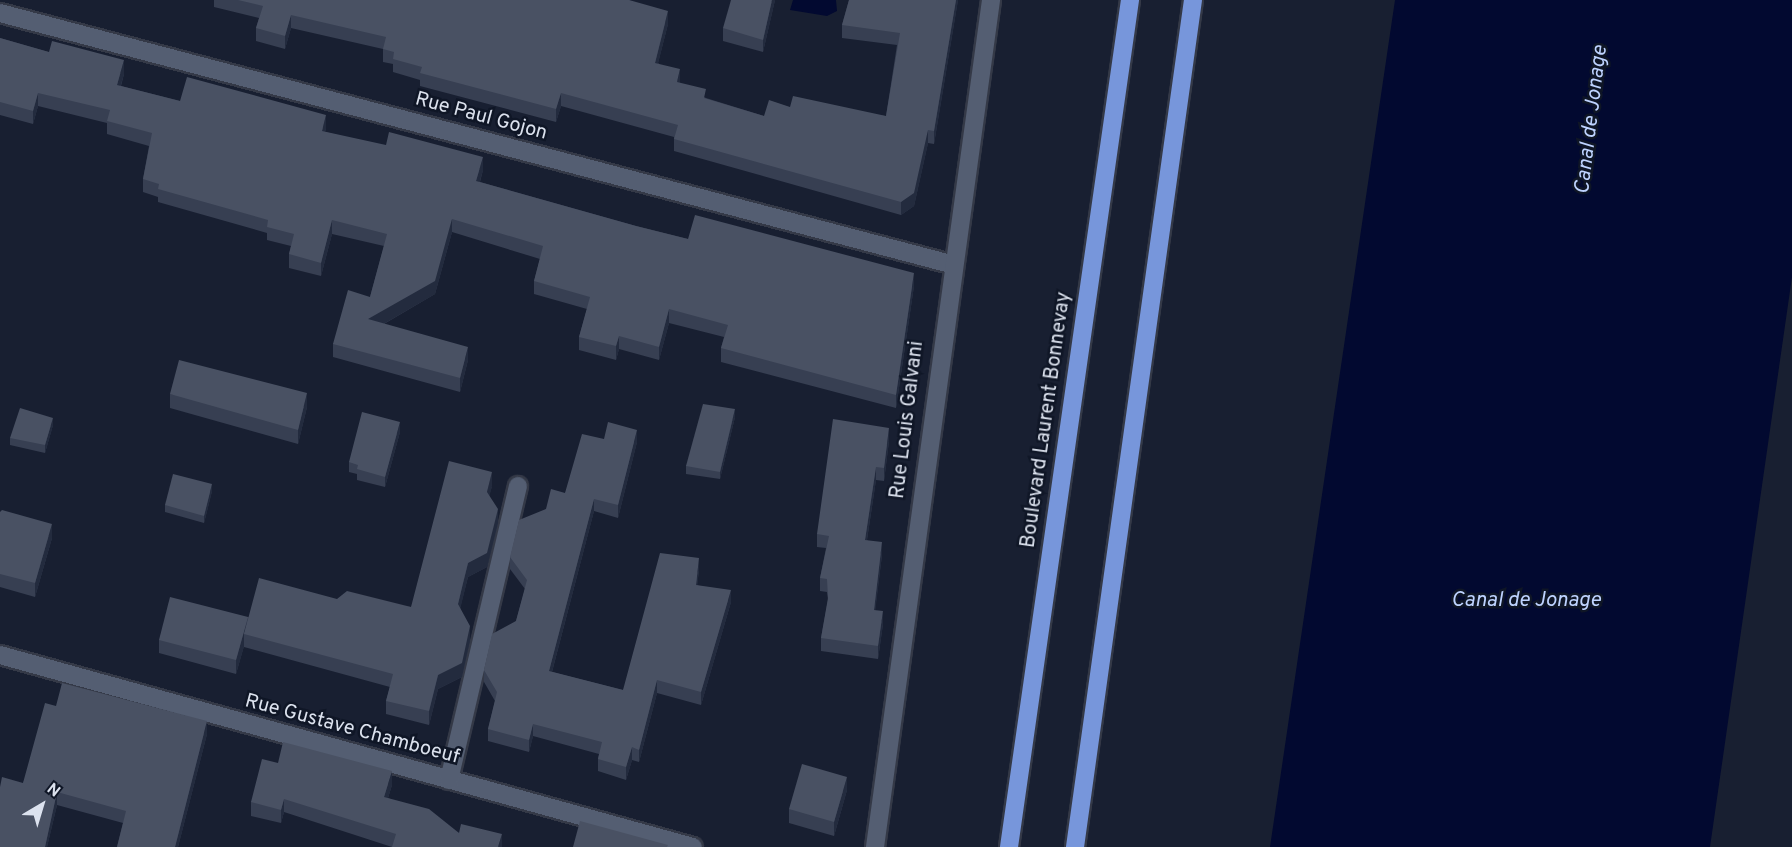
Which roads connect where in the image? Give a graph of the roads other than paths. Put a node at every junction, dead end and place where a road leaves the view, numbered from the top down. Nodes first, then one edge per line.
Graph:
1 (991, 0) edge
2 (1130, 0) edge
3 (1193, 0) edge
4 (0, 13) edge
5 (951, 264) junction
6 (518, 486) dead end
7 (1, 659) edge
8 (449, 780) junction
9 (693, 847) edge
10 (875, 847) edge
11 (1009, 847) edge
12 (1075, 847) edge

1 - 5 street, Rue Louis Galvani
2 - 11 highway, Boulevard Laurent Bonnevay
3 - 12 highway
4 - 5 street, Rue Paul Gojon
5 - 10 street, Rue Louis Galvani
6 - 8 street
7 - 8 street, Rue Gustave Chamboeuf
8 - 9 street, Rue Gustave Chamboeuf

